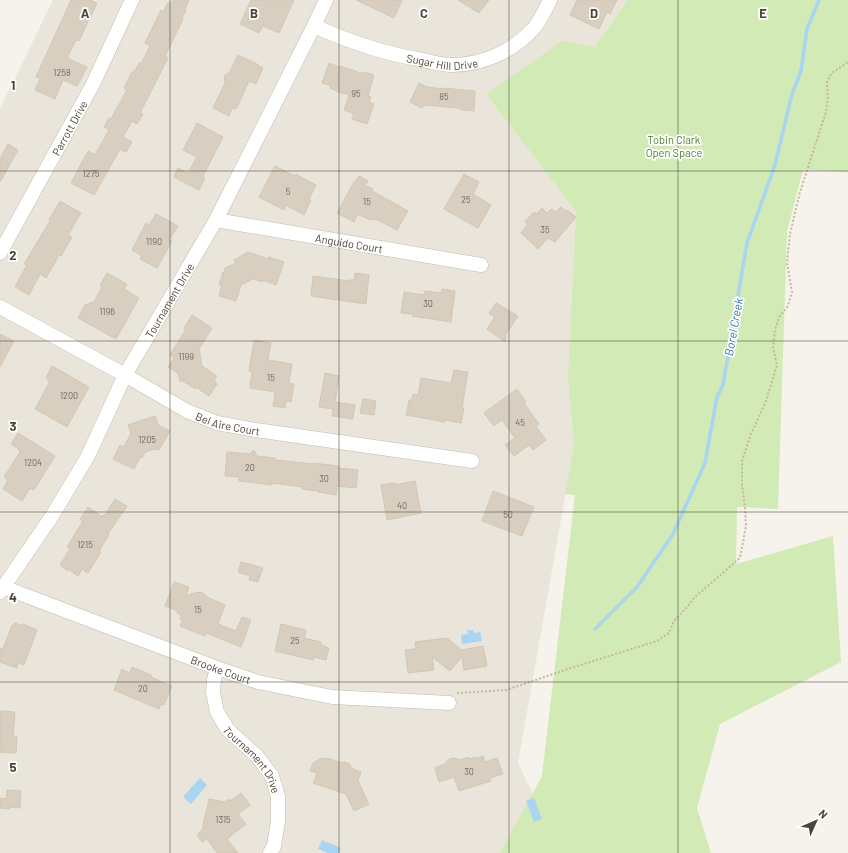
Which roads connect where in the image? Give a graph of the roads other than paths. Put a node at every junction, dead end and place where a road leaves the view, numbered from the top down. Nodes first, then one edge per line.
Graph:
1 (132, 0) edge
2 (326, 0) edge
3 (550, 0) edge
4 (314, 26) junction
5 (216, 220) junction
6 (0, 253) edge
7 (481, 265) dead end
8 (4, 309) edge
9 (125, 375) junction
10 (472, 461) dead end
11 (2, 590) edge
12 (217, 668) junction
13 (449, 703) road end
14 (270, 853) edge

1 - 6 street, Parrott Drive
2 - 4 street, Tournament Drive
3 - 4 street, Sugar Hill Drive
4 - 5 street, Tournament Drive
5 - 7 street, Anguido Court
5 - 9 street, Tournament Drive
8 - 9 street, Bel Aire Court
9 - 10 street, Bel Aire Court
9 - 11 street, Tournament Drive
11 - 12 street, Brooke Court
12 - 13 street, Brooke Court
12 - 14 street, Tournament Drive

